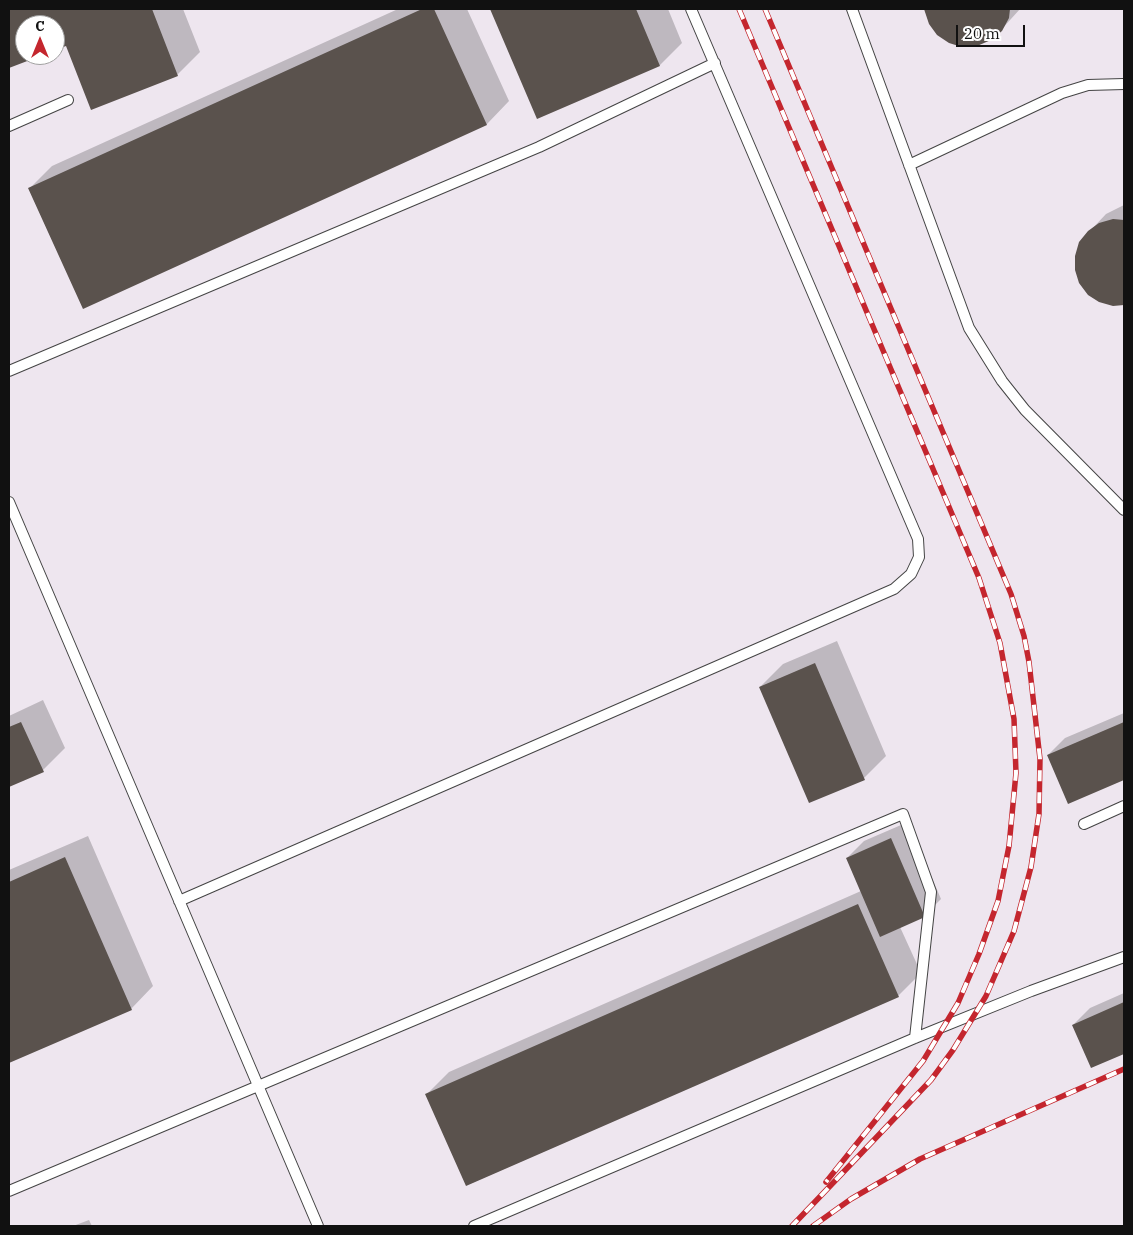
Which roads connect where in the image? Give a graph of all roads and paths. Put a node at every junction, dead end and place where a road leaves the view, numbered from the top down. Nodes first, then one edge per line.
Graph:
1 (692, 9) edge
2 (852, 9) edge
3 (715, 63) junction
4 (1124, 84) edge
5 (68, 100) dead end
6 (9, 126) edge
7 (909, 165) junction
8 (9, 371) edge
9 (9, 502) edge
10 (1124, 510) edge
11 (1124, 806) edge
12 (1084, 824) dead end
13 (179, 901) junction
14 (1124, 957) edge
15 (915, 1038) junction
16 (258, 1086) junction
17 (9, 1191) edge
18 (318, 1226) edge
19 (474, 1226) edge

1 - 3 lane
2 - 7 lane
3 - 8 lane
3 - 13 lane
4 - 7 lane
5 - 6 lane
7 - 10 lane
9 - 13 lane
11 - 12 lane
13 - 16 lane
14 - 15 lane
15 - 16 lane
15 - 19 lane
16 - 17 lane
16 - 18 lane

